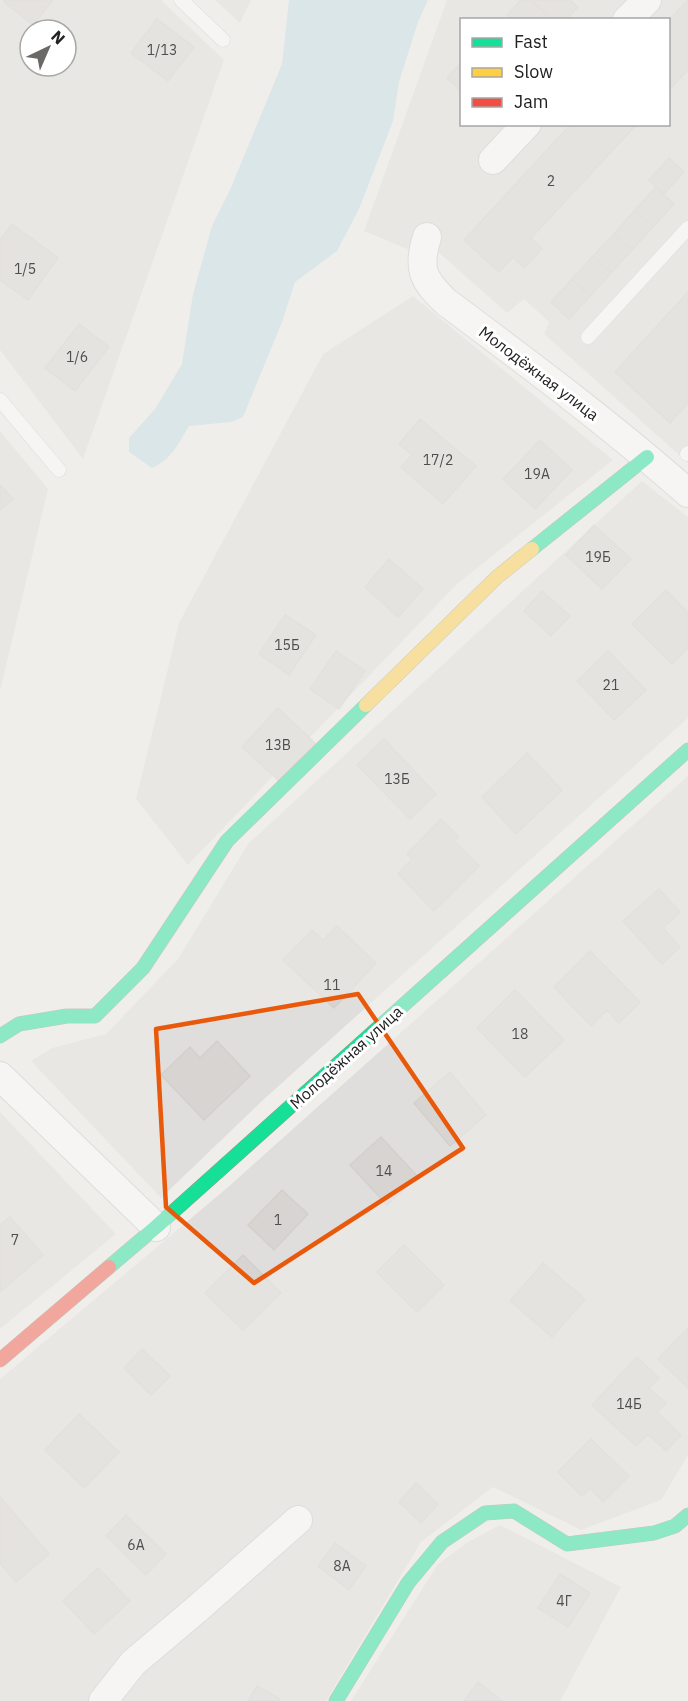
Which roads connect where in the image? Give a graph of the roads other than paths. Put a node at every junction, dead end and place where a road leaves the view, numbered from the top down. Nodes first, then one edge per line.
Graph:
1 (181, 0) edge
2 (647, 0) edge
3 (629, 18) edge
4 (223, 40) dead end
5 (524, 126) edge
6 (493, 160) dead end
7 (688, 228) edge
8 (427, 237) dead end
9 (588, 337) dead end
10 (0, 400) edge
11 (647, 457) junction
12 (59, 470) dead end
13 (688, 493) edge
14 (688, 750) edge
15 (0, 1036) edge
16 (0, 1076) edge
17 (156, 1227) junction
18 (0, 1360) edge
19 (688, 1515) edge
20 (298, 1520) dead end
21 (103, 1701) edge
22 (336, 1701) edge

1 - 4 lane
2 - 3 street
5 - 6 street
7 - 9 lane
8 - 11 street, Молодёжная улица
10 - 12 lane
11 - 13 street, Молодёжная улица
11 - 15 street
14 - 17 street, Молодёжная улица
16 - 17 street
17 - 18 street, Молодёжная улица
19 - 22 street
20 - 21 street

